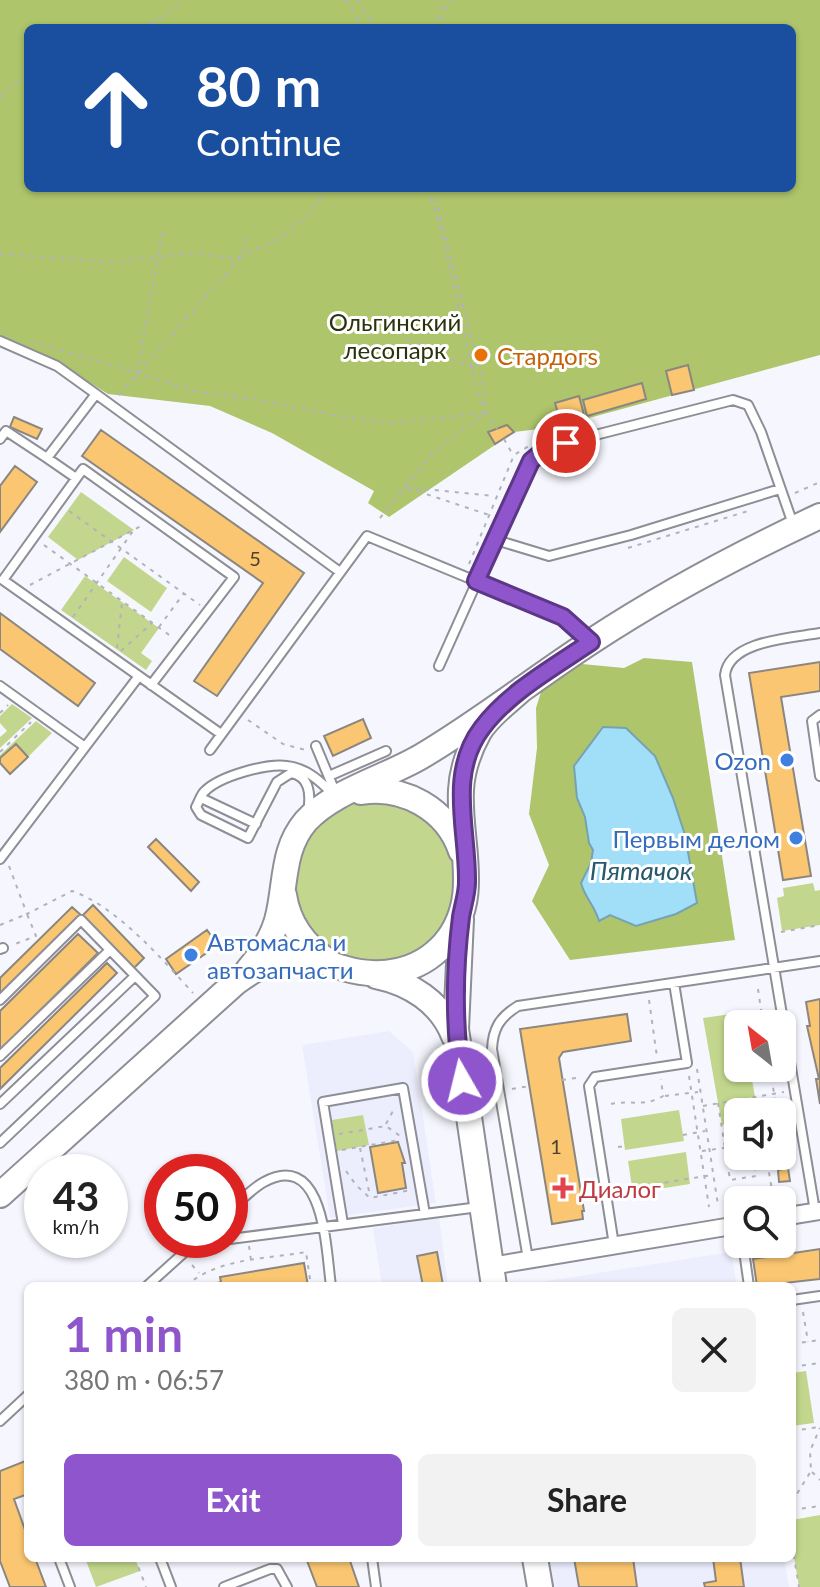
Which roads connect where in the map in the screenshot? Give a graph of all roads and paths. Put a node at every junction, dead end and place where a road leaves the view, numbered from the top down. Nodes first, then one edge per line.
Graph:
1 (183, 0) edge
2 (346, 0) edge
3 (358, 0) edge
4 (445, 0) edge
5 (451, 0) edge
6 (148, 24) edge
7 (361, 24) edge
8 (372, 24) edge
9 (436, 24) edge
10 (436, 24) edge
11 (24, 78) edge
12 (0, 97) edge
13 (325, 192) edge
14 (428, 192) edge
15 (434, 192) edge
16 (163, 228) dead end
17 (246, 238) dead end
18 (0, 254) edge
19 (241, 257) junction
20 (156, 258) junction
21 (25, 339) dead end
22 (406, 339) dead end
23 (0, 341) edge
24 (471, 367) junction
25 (478, 370) junction
26 (137, 375) junction
27 (96, 394) junction
28 (110, 405) junction
29 (486, 413) junction
30 (497, 429) dead end
31 (0, 439) edge
32 (504, 439) dead end
33 (538, 441) dead end
34 (514, 455) junction
35 (47, 458) junction
36 (76, 478) junction
37 (403, 487) junction
38 (780, 489) junction
39 (496, 496) junction
40 (58, 503) junction
41 (489, 515) junction
42 (820, 516) edge
43 (380, 518) dead end
44 (153, 520) junction
45 (794, 528) junction
46 (134, 530) junction
47 (34, 537) junction
48 (496, 540) junction
49 (112, 542) junction
50 (121, 548) junction
51 (70, 564) junction
52 (340, 572) junction
53 (464, 576) junction
54 (476, 581) junction
55 (96, 583) junction
56 (18, 591) junction
57 (184, 593) junction
58 (122, 602) junction
59 (207, 609) dead end
60 (152, 623) junction
61 (67, 625) junction
62 (159, 628) junction
63 (820, 633) edge
64 (591, 642) junction
65 (182, 644) junction
66 (439, 666) dead end
67 (139, 676) junction
68 (151, 685) junction
69 (0, 686) edge
70 (522, 689) junction
71 (237, 713) junction
72 (40, 714) junction
73 (820, 715) edge
74 (221, 734) junction
75 (85, 747) junction
76 (210, 750) dead end
77 (317, 750) joint
78 (386, 751) dead end
79 (0, 752) edge
80 (820, 776) edge
81 (333, 787) junction
82 (201, 798) junction
83 (307, 820) junction
84 (256, 824) junction
85 (2, 856) edge
86 (465, 861) junction
87 (283, 885) junction
88 (27, 914) junction
89 (461, 915) junction
90 (0, 925) edge
91 (820, 925) edge
92 (768, 934) junction
93 (2, 948) edge
94 (110, 950) junction
95 (820, 961) edge
96 (774, 968) junction
97 (352, 971) junction
98 (135, 976) junction
99 (235, 983) junction
100 (674, 983) junction
101 (758, 989) dead end
102 (194, 995) dead end
103 (0, 1000) edge
104 (761, 1010) edge
105 (458, 1050) junction
106 (0, 1056) edge
107 (691, 1061) junction
108 (576, 1078) dead end
109 (562, 1080) dead end
110 (772, 1082) edge
111 (530, 1086) dead end
112 (511, 1089) dead end
113 (700, 1091) junction
114 (795, 1091) junction
115 (691, 1093) junction
116 (774, 1094) junction
117 (663, 1096) dead end
118 (750, 1098) edge
119 (775, 1098) edge
120 (724, 1102) edge
121 (718, 1103) junction
122 (0, 1104) edge
123 (702, 1108) junction
124 (694, 1111) junction
125 (706, 1131) junction
126 (697, 1133) junction
127 (334, 1135) dead end
128 (683, 1135) dead end
129 (724, 1142) edge
130 (0, 1143) edge
131 (625, 1146) dead end
132 (360, 1147) junction
133 (618, 1147) dead end
134 (724, 1148) edge
135 (709, 1150) junction
136 (337, 1151) dead end
137 (700, 1152) junction
138 (345, 1169) dead end
139 (729, 1170) edge
140 (755, 1170) edge
141 (713, 1175) junction
142 (704, 1176) junction
143 (420, 1189) junction
144 (625, 1189) dead end
145 (0, 1195) edge
146 (248, 1195) edge
147 (370, 1198) junction
148 (718, 1205) dead end
149 (482, 1206) junction
150 (709, 1207) dead end
151 (818, 1211) edge
152 (425, 1214) junction
153 (796, 1215) edge
154 (343, 1224) junction
155 (322, 1226) junction
156 (724, 1227) edge
157 (248, 1236) edge
158 (614, 1245) junction
159 (249, 1246) dead end
160 (178, 1258) edge
161 (745, 1258) edge
162 (528, 1259) junction
163 (251, 1261) junction
164 (192, 1265) dead end
165 (200, 1274) junction
166 (492, 1276) edge
167 (151, 1282) edge
168 (191, 1282) edge
169 (310, 1282) edge
170 (330, 1282) edge
171 (748, 1282) edge
172 (820, 1296) edge
173 (796, 1300) edge
174 (820, 1340) edge
175 (808, 1342) junction
176 (796, 1344) edge
177 (820, 1363) edge
178 (796, 1366) edge
179 (24, 1399) edge
180 (0, 1421) edge
181 (820, 1427) edge
182 (796, 1431) edge
183 (811, 1471) junction
184 (820, 1480) edge
185 (796, 1495) edge
186 (820, 1506) edge
187 (796, 1509) edge
188 (61, 1562) edge
189 (137, 1562) edge
190 (161, 1562) edge
191 (373, 1562) edge
192 (536, 1562) edge
193 (795, 1562) edge
194 (169, 1586) edge
195 (70, 1587) edge
196 (146, 1587) edge
197 (224, 1587) edge
198 (287, 1587) edge
199 (376, 1587) edge
200 (540, 1587) edge
201 (799, 1587) edge

1 - 6 path
2 - 7 path
3 - 8 path
4 - 9 path
5 - 10 path
11 - 12 path
13 - 19 path
14 - 24 path
15 - 25 path
16 - 20 path
17 - 19 path
18 - 20 path
19 - 20 path
19 - 26 path
20 - 26 path
21 - 26 path
22 - 24 path
23 - 27 lane
24 - 25 path
24 - 29 path
25 - 29 path
26 - 28 path
26 - 29 path
27 - 28 lane
27 - 35 lane
28 - 52 lane
29 - 30 path
29 - 37 path
31 - 35 lane
32 - 34 path
33 - 34 path
34 - 39 path
35 - 36 lane
36 - 40 lane
36 - 44 lane
37 - 39 path
37 - 41 path
37 - 43 path
38 - 45 lane
38 - 48 lane
38 - 48 lane
39 - 41 path
40 - 47 lane
40 - 49 path
41 - 53 path
42 - 45 main road
44 - 46 path
44 - 65 lane
45 - 64 main road
46 - 49 path
46 - 50 path
47 - 51 path
47 - 56 lane
48 - 54 lane
49 - 50 path
49 - 51 path
50 - 55 path
50 - 57 path
51 - 55 path
51 - 56 path
52 - 53 lane
52 - 71 lane
53 - 54 lane
54 - 64 lane
54 - 66 lane
55 - 58 path
55 - 61 path
56 - 61 lane
57 - 59 path
57 - 62 path
58 - 60 path
58 - 60 path
60 - 62 path
61 - 67 lane
62 - 65 path
63 - 92 lane
64 - 70 main road
65 - 68 lane
67 - 68 lane
67 - 75 lane
68 - 74 lane
69 - 72 lane
70 - 81 main road
70 - 86 main road
71 - 74 lane
71 - 77 path
72 - 75 lane
72 - 79 path
73 - 80 lane
74 - 76 lane
75 - 85 lane
77 - 81 lane
78 - 81 lane
81 - 82 lane
81 - 83 main road
81 - 86 main road
82 - 84 lane
82 - 84 lane
83 - 84 lane
83 - 87 main road
85 - 88 path
86 - 89 main road
87 - 97 main road
87 - 99 main road
88 - 90 path
88 - 93 path
88 - 102 path
89 - 97 main road
89 - 105 main road
91 - 92 path
92 - 96 lane
94 - 98 lane
94 - 103 lane
94 - 106 lane
95 - 96 lane
96 - 100 lane
96 - 114 lane
97 - 99 main road
97 - 105 main road
98 - 122 lane
98 - 130 lane
99 - 145 main road
100 - 107 lane
100 - 162 lane
101 - 104 path
105 - 149 main road
107 - 113 path
107 - 115 path
107 - 158 lane
108 - 109 path
110 - 116 path
111 - 112 path
113 - 115 path
113 - 123 path
114 - 116 path
114 - 151 lane
115 - 117 path
115 - 124 path
116 - 118 path
116 - 119 path
120 - 121 path
121 - 123 path
121 - 129 path
123 - 124 path
123 - 125 path
124 - 126 path
125 - 126 path
125 - 135 path
126 - 128 path
126 - 137 path
127 - 132 path
131 - 133 path
132 - 136 path
132 - 147 path
134 - 135 path
135 - 137 path
135 - 141 path
137 - 142 path
138 - 147 path
139 - 140 path
141 - 142 path
141 - 148 path
142 - 144 path
142 - 150 path
143 - 147 path
143 - 152 lane
143 - 154 lane
146 - 155 lane
149 - 152 lane
149 - 166 main road
151 - 153 street
152 - 154 lane
154 - 155 lane
155 - 157 lane
155 - 170 lane
156 - 158 street
158 - 162 street
159 - 163 path
160 - 167 lane
161 - 171 lane
162 - 166 street
163 - 165 path
163 - 169 path
164 - 165 path
165 - 168 path
172 - 173 lane
173 - 175 path
174 - 175 path
175 - 176 path
177 - 178 path
179 - 180 lane
181 - 182 path
181 - 183 path
183 - 184 path
183 - 185 path
186 - 187 path
188 - 195 lane
189 - 196 path
190 - 194 lane
191 - 199 lane
192 - 200 main road
193 - 201 path
197 - 198 lane

